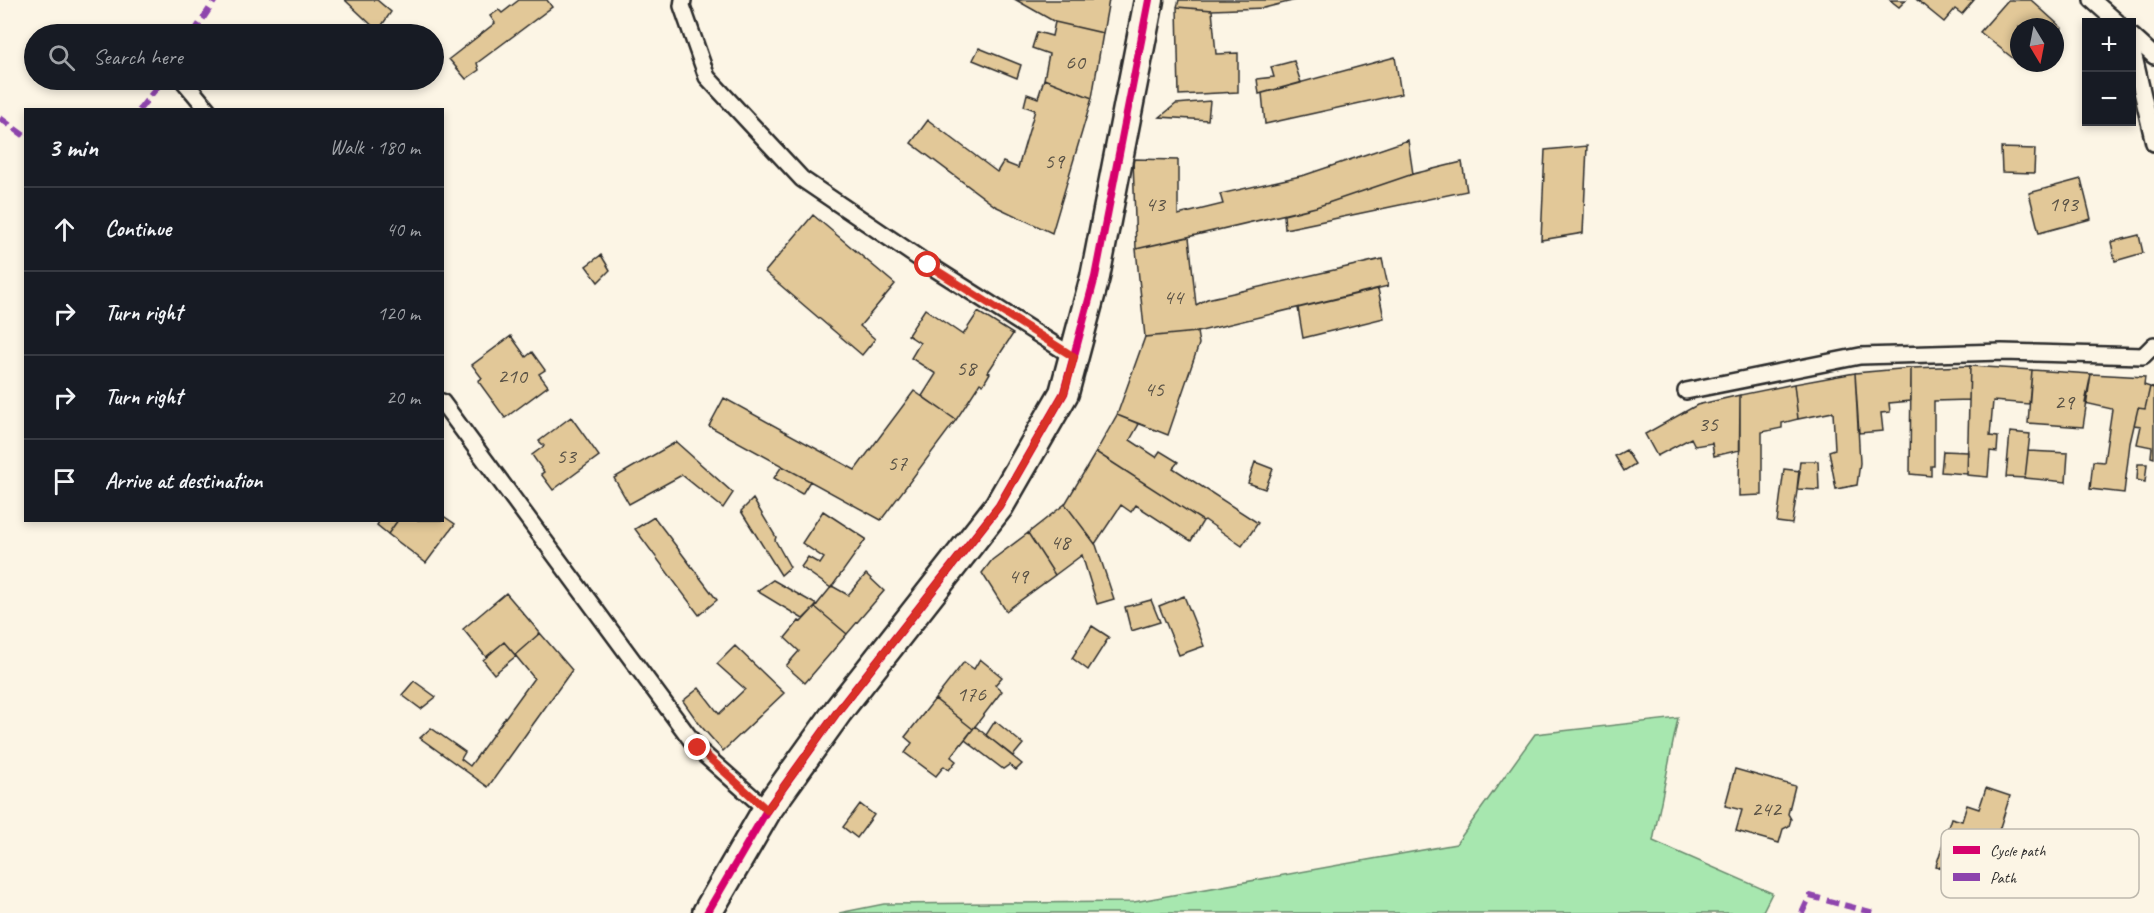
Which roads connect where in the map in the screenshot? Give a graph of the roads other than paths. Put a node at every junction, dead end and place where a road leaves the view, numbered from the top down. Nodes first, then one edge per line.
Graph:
1 (683, 0) edge
2 (1149, 0) edge
3 (2092, 0) edge
4 (2112, 18) edge
5 (2136, 40) edge
6 (2154, 56) edge
7 (2136, 65) edge
8 (191, 90) edge
9 (206, 108) edge
10 (2154, 142) edge
11 (2154, 345) edge
12 (1074, 357) junction
13 (1686, 391) dead end
14 (444, 405) edge
15 (767, 810) junction
16 (707, 913) edge

1 - 12 lane
2 - 12 street
3 - 4 lane
5 - 6 lane
7 - 10 lane
8 - 9 lane
11 - 13 lane
12 - 15 street
14 - 15 lane
15 - 16 street

